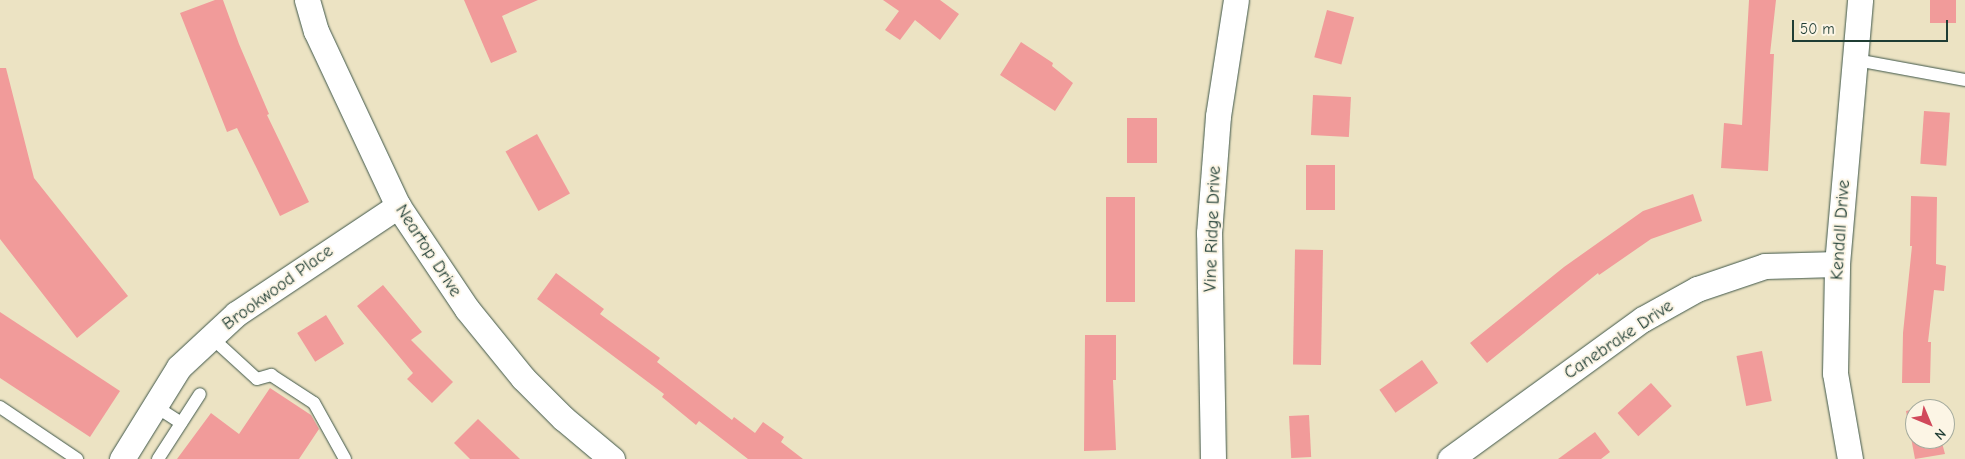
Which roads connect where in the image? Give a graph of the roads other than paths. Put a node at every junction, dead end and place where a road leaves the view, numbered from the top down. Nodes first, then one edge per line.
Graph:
1 (307, 0) edge
2 (1236, 0) edge
3 (1860, 0) edge
4 (1856, 60) junction
5 (1965, 80) edge
6 (398, 206) junction
7 (1837, 264) junction
8 (211, 337) junction
9 (200, 394) dead end
10 (155, 406) junction
11 (0, 407) edge
12 (181, 423) junction
13 (61, 455) edge
14 (77, 459) edge
15 (122, 459) edge
16 (158, 459) edge
17 (345, 459) edge
18 (612, 459) edge
19 (1214, 459) edge
20 (1450, 459) edge
21 (1850, 459) edge

1 - 6 street, Neartop Drive
2 - 19 street, Vine Ridge Drive
3 - 4 street, Kendall Drive
4 - 5 lane
4 - 7 street, Kendall Drive
6 - 8 street, Brookwood Place
6 - 18 street, Neartop Drive
7 - 20 street, Canebrake Drive
7 - 21 street, Kendall Drive
8 - 10 street, Brookwood Place
8 - 17 lane
9 - 12 lane
10 - 12 lane
10 - 15 street, Brookwood Place
11 - 13 lane
12 - 16 lane
13 - 14 lane

